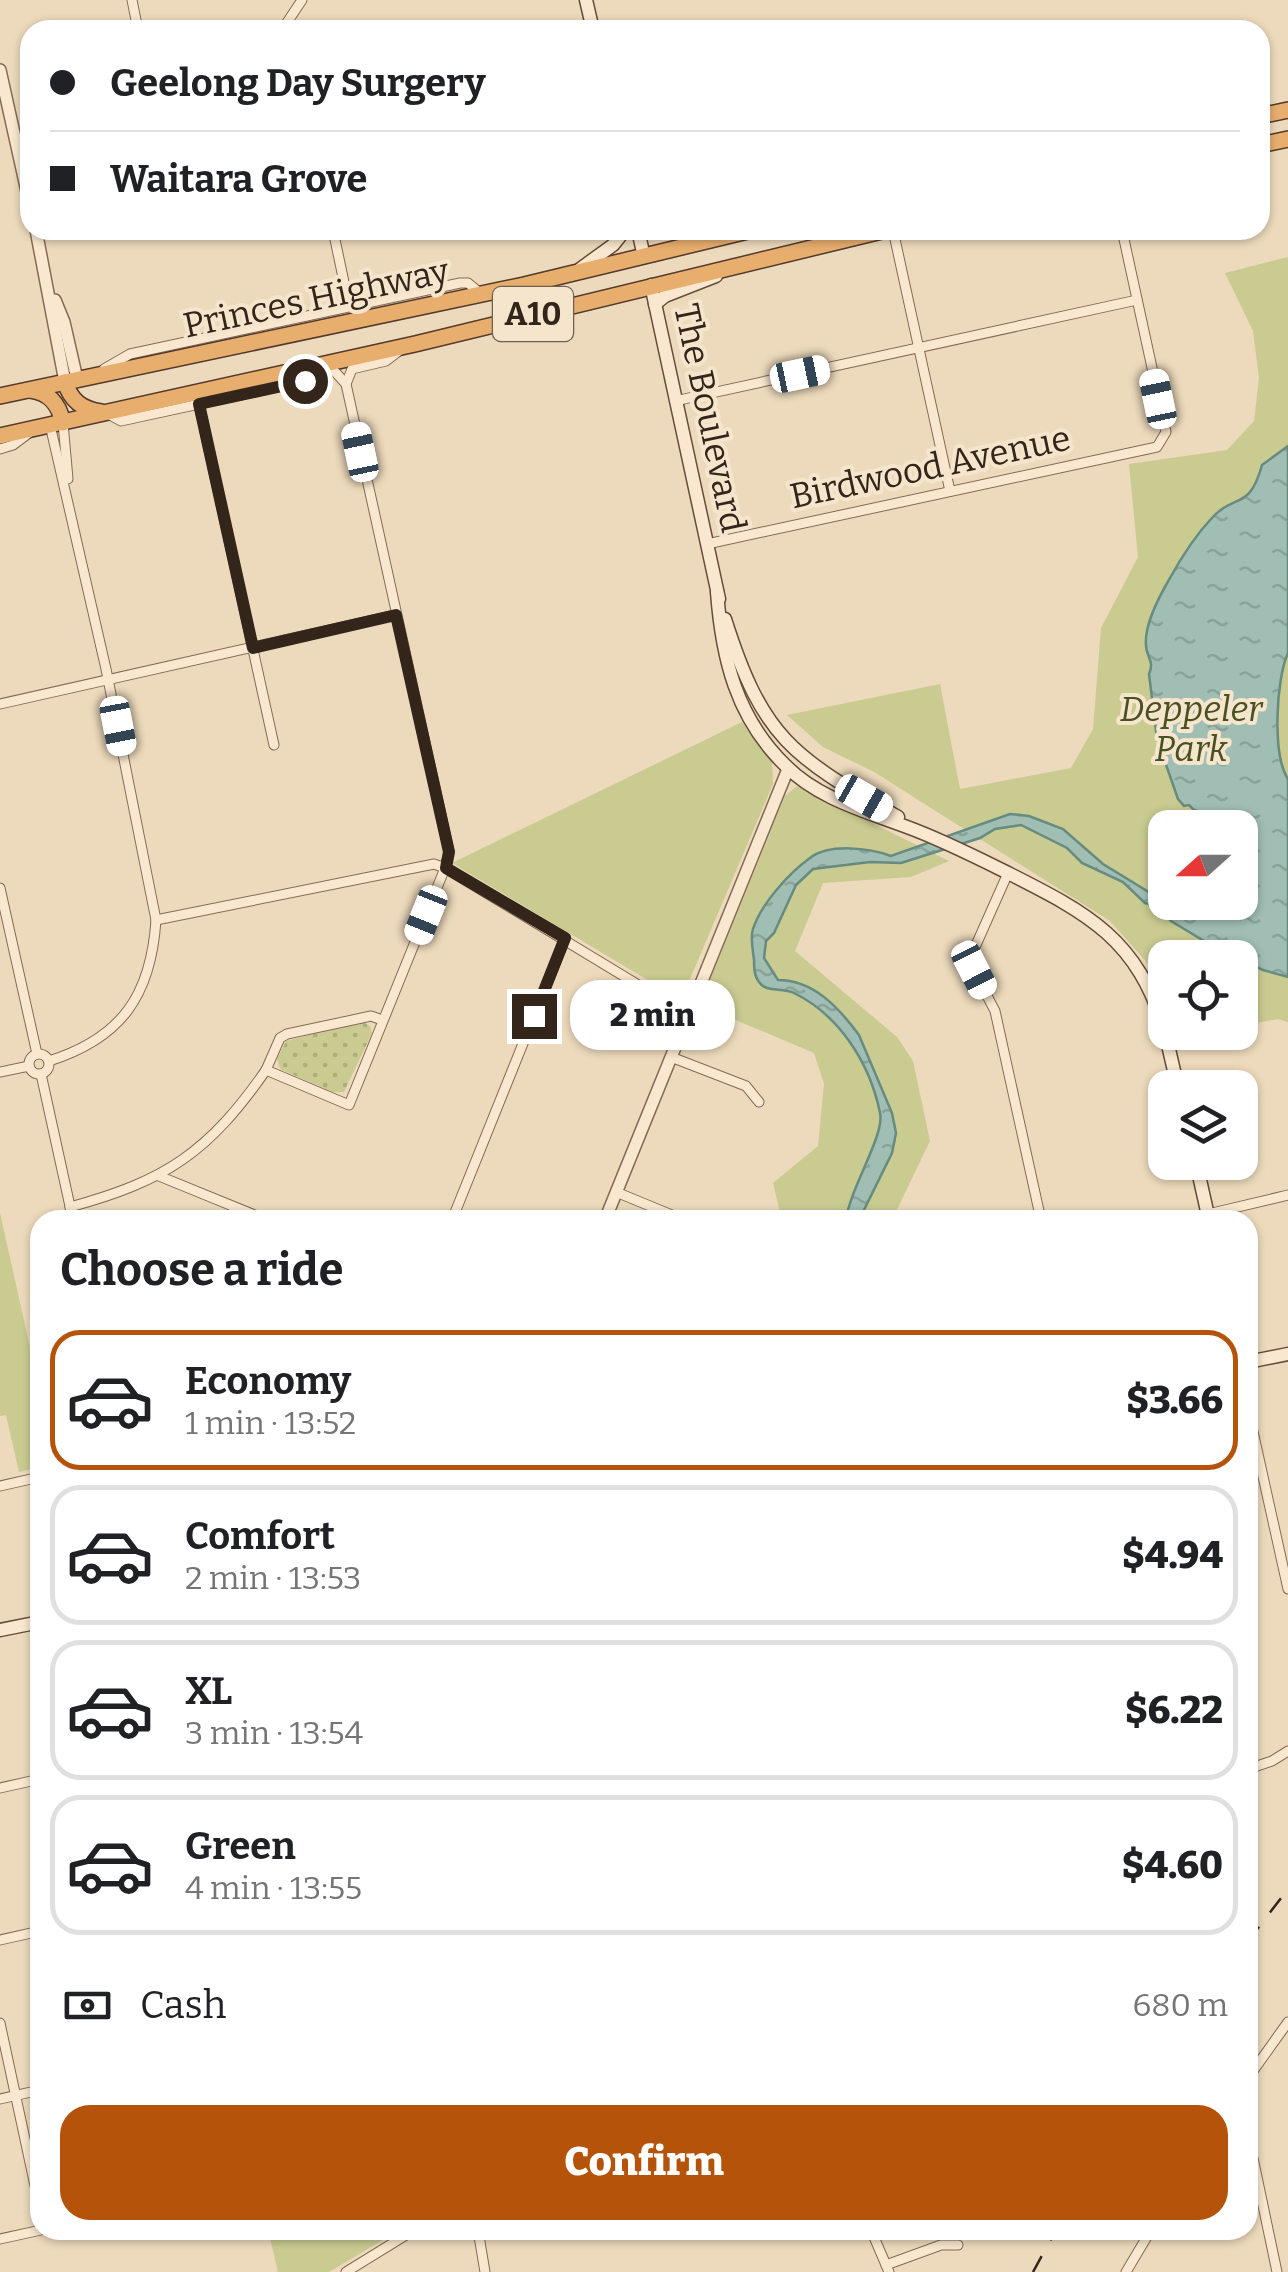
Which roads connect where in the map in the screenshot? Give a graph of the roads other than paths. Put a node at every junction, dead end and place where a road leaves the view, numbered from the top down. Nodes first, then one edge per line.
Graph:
1 (0, 70) edge
2 (20, 160) edge
3 (38, 240) edge
4 (335, 240) edge
5 (617, 240) edge
6 (640, 240) edge
7 (710, 240) edge
8 (843, 240) edge
9 (892, 240) edge
10 (1124, 240) edge
11 (644, 256) junction
12 (752, 260) junction
13 (574, 273) junction
14 (651, 285) junction
15 (482, 294) junction
16 (1137, 300) junction
17 (654, 304) junction
18 (349, 306) junction
19 (404, 347) junction
20 (919, 348) junction
21 (322, 365) junction
22 (79, 379) junction
23 (346, 384) junction
24 (0, 386) edge
25 (27, 390) junction
26 (0, 396) edge
27 (676, 402) junction
28 (199, 404) junction
29 (104, 413) junction
30 (56, 416) junction
31 (0, 436) edge
32 (0, 450) edge
33 (950, 491) junction
34 (707, 544) junction
35 (717, 592) junction
36 (396, 615) junction
37 (253, 648) junction
38 (108, 680) junction
39 (0, 704) edge
40 (274, 746) dead end
41 (797, 753) junction
42 (788, 769) junction
43 (931, 836) junction
44 (446, 868) junction
45 (1008, 873) junction
46 (0, 888) edge
47 (156, 920) junction
48 (565, 938) junction
49 (1148, 992) edge
50 (688, 1015) junction
51 (382, 1020) junction
52 (37, 1054) junction
53 (672, 1057) junction
54 (49, 1061) junction
55 (29, 1066) junction
56 (266, 1070) junction
57 (0, 1072) edge
58 (41, 1074) junction
59 (759, 1102) dead end
60 (159, 1176) junction
61 (1200, 1180) edge
62 (616, 1192) junction
63 (1288, 1196) edge
64 (70, 1207) junction
65 (71, 1210) edge
66 (242, 1210) edge
67 (456, 1210) edge
68 (609, 1210) edge
69 (660, 1210) edge
70 (1039, 1210) edge
71 (1206, 1210) edge
72 (1235, 1210) edge
73 (1288, 1354) edge
74 (1258, 1360) edge
75 (1258, 1453) edge
76 (30, 1479) edge
77 (0, 1486) edge
78 (1288, 1589) edge
79 (30, 1624) edge
80 (0, 1630) edge
81 (1288, 1751) edge
82 (1258, 1766) edge
83 (30, 1781) edge
84 (0, 1788) edge
85 (30, 1933) edge
86 (0, 1940) edge
87 (1288, 2022) edge
88 (0, 2023) edge
89 (1258, 2064) edge
90 (30, 2092) edge
91 (16, 2096) junction
92 (0, 2099) edge
93 (30, 2162) edge
94 (1258, 2182) edge
95 (30, 2232) edge
96 (0, 2239) edge
97 (399, 2240) edge
98 (480, 2240) edge
99 (875, 2240) edge
100 (1145, 2240) edge
101 (958, 2245) dead end
102 (888, 2268) edge
103 (346, 2272) edge
104 (485, 2272) edge
105 (1126, 2272) edge
106 (1277, 2272) edge

1 - 2 street
3 - 22 street
4 - 18 street
5 - 13 main road
6 - 11 main road
7 - 11 highway, A10
8 - 12 highway, A10
9 - 20 street
10 - 16 street
11 - 13 highway, Princes Highway / A10
11 - 14 highway, The Boulevard
12 - 14 highway, A10
12 - 17 main road
13 - 15 highway, Princes Highway / A10
14 - 17 main road, The Boulevard
14 - 19 highway, Princes Highway / A10
15 - 18 street
15 - 22 highway, Princes Highway / A10
16 - 20 street
16 - 33 street, Birdwood Avenue
17 - 27 main road, The Boulevard
18 - 22 street
19 - 21 highway, Princes Highway / A10
19 - 23 street
20 - 27 street
20 - 33 street
21 - 23 street
21 - 28 street
21 - 29 highway, Princes Highway / A10
22 - 25 highway, Princes Highway / A10
22 - 30 highway
23 - 36 street
24 - 25 street
25 - 26 highway, Princes Highway / A10
25 - 30 highway
27 - 34 main road, The Boulevard
28 - 29 street
28 - 37 street
29 - 30 highway, Princes Highway / A10
29 - 30 highway
30 - 31 highway, Princes Highway / A10
30 - 32 street
30 - 38 street
33 - 34 street, Birdwood Avenue
34 - 35 main road, The Boulevard
35 - 41 main road, The Boulevard
35 - 42 main road, The Boulevard
36 - 37 street
36 - 44 street
37 - 38 street
37 - 40 street
38 - 39 street
38 - 47 street
41 - 42 main road
41 - 43 main road, The Boulevard
42 - 43 main road, The Boulevard
42 - 50 street
43 - 45 main road
44 - 47 street
44 - 48 street
44 - 51 street
45 - 49 main road
45 - 70 street
46 - 52 street
47 - 54 street
48 - 50 street
48 - 67 street
50 - 53 street
51 - 56 street
51 - 56 street
52 - 54 street
52 - 55 street
53 - 59 street
53 - 62 street
54 - 58 street
55 - 57 street
55 - 58 street
56 - 60 street
58 - 64 street
60 - 64 street
60 - 66 street
61 - 71 main road
62 - 68 street
62 - 69 street
63 - 72 street
64 - 65 street
73 - 74 main road
75 - 78 street
76 - 77 street
79 - 80 main road
81 - 82 street
83 - 84 street
85 - 86 street
87 - 89 street
88 - 91 street
90 - 91 street
91 - 92 street
91 - 93 street
94 - 106 street
95 - 96 street
97 - 103 street
98 - 104 street
99 - 102 street
100 - 105 street
101 - 102 street

